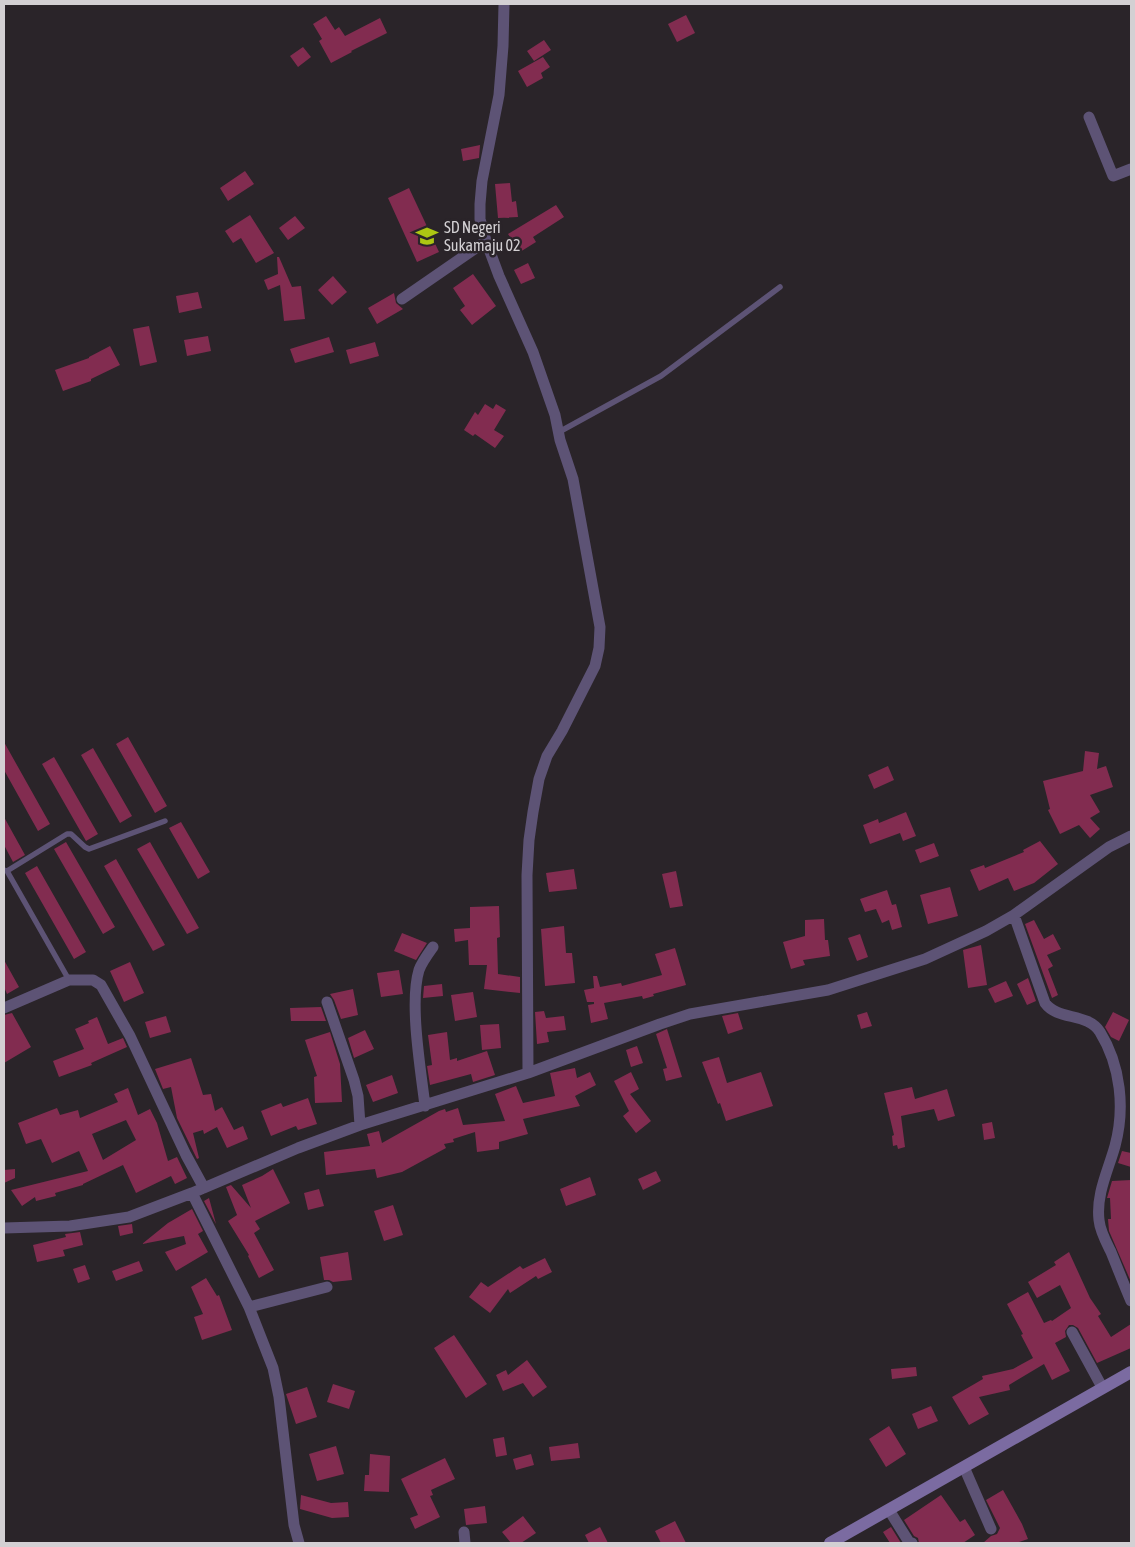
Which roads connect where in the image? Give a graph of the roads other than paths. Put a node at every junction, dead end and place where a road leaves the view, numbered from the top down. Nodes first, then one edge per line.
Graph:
1 (504, 4) edge
2 (1089, 117) dead end
3 (1131, 169) edge
4 (486, 241) junction
5 (780, 287) dead end
6 (402, 300) dead end
7 (560, 436) junction
8 (166, 821) dead end
9 (1131, 836) edge
10 (6, 870) edge
11 (1014, 915) junction
12 (433, 947) dead end
13 (70, 980) junction
14 (326, 1002) dead end
15 (4, 1008) edge
16 (528, 1073) junction
17 (425, 1106) junction
18 (360, 1125) junction
19 (204, 1188) junction
20 (192, 1193) junction
21 (4, 1228) edge
22 (327, 1286) dead end
23 (1131, 1301) edge
24 (249, 1307) junction
25 (1072, 1332) dead end
26 (1131, 1372) edge
27 (1102, 1387) junction
28 (964, 1467) junction
29 (889, 1510) junction
30 (991, 1529) dead end
31 (299, 1543) edge
32 (830, 1543) edge
33 (912, 1543) edge

1 - 4 street
2 - 3 street
4 - 6 street
4 - 7 street
5 - 7 lane
7 - 16 street
8 - 10 lane
9 - 11 street
10 - 13 lane
11 - 16 street
11 - 23 street
12 - 17 street
13 - 15 street
13 - 19 street
14 - 18 street
16 - 17 street
17 - 18 street
18 - 19 street
19 - 20 street
20 - 21 street
20 - 24 street
22 - 24 street
24 - 31 street
25 - 27 street
26 - 27 main road
27 - 28 main road
28 - 29 main road
28 - 30 street
29 - 32 main road
29 - 33 street

